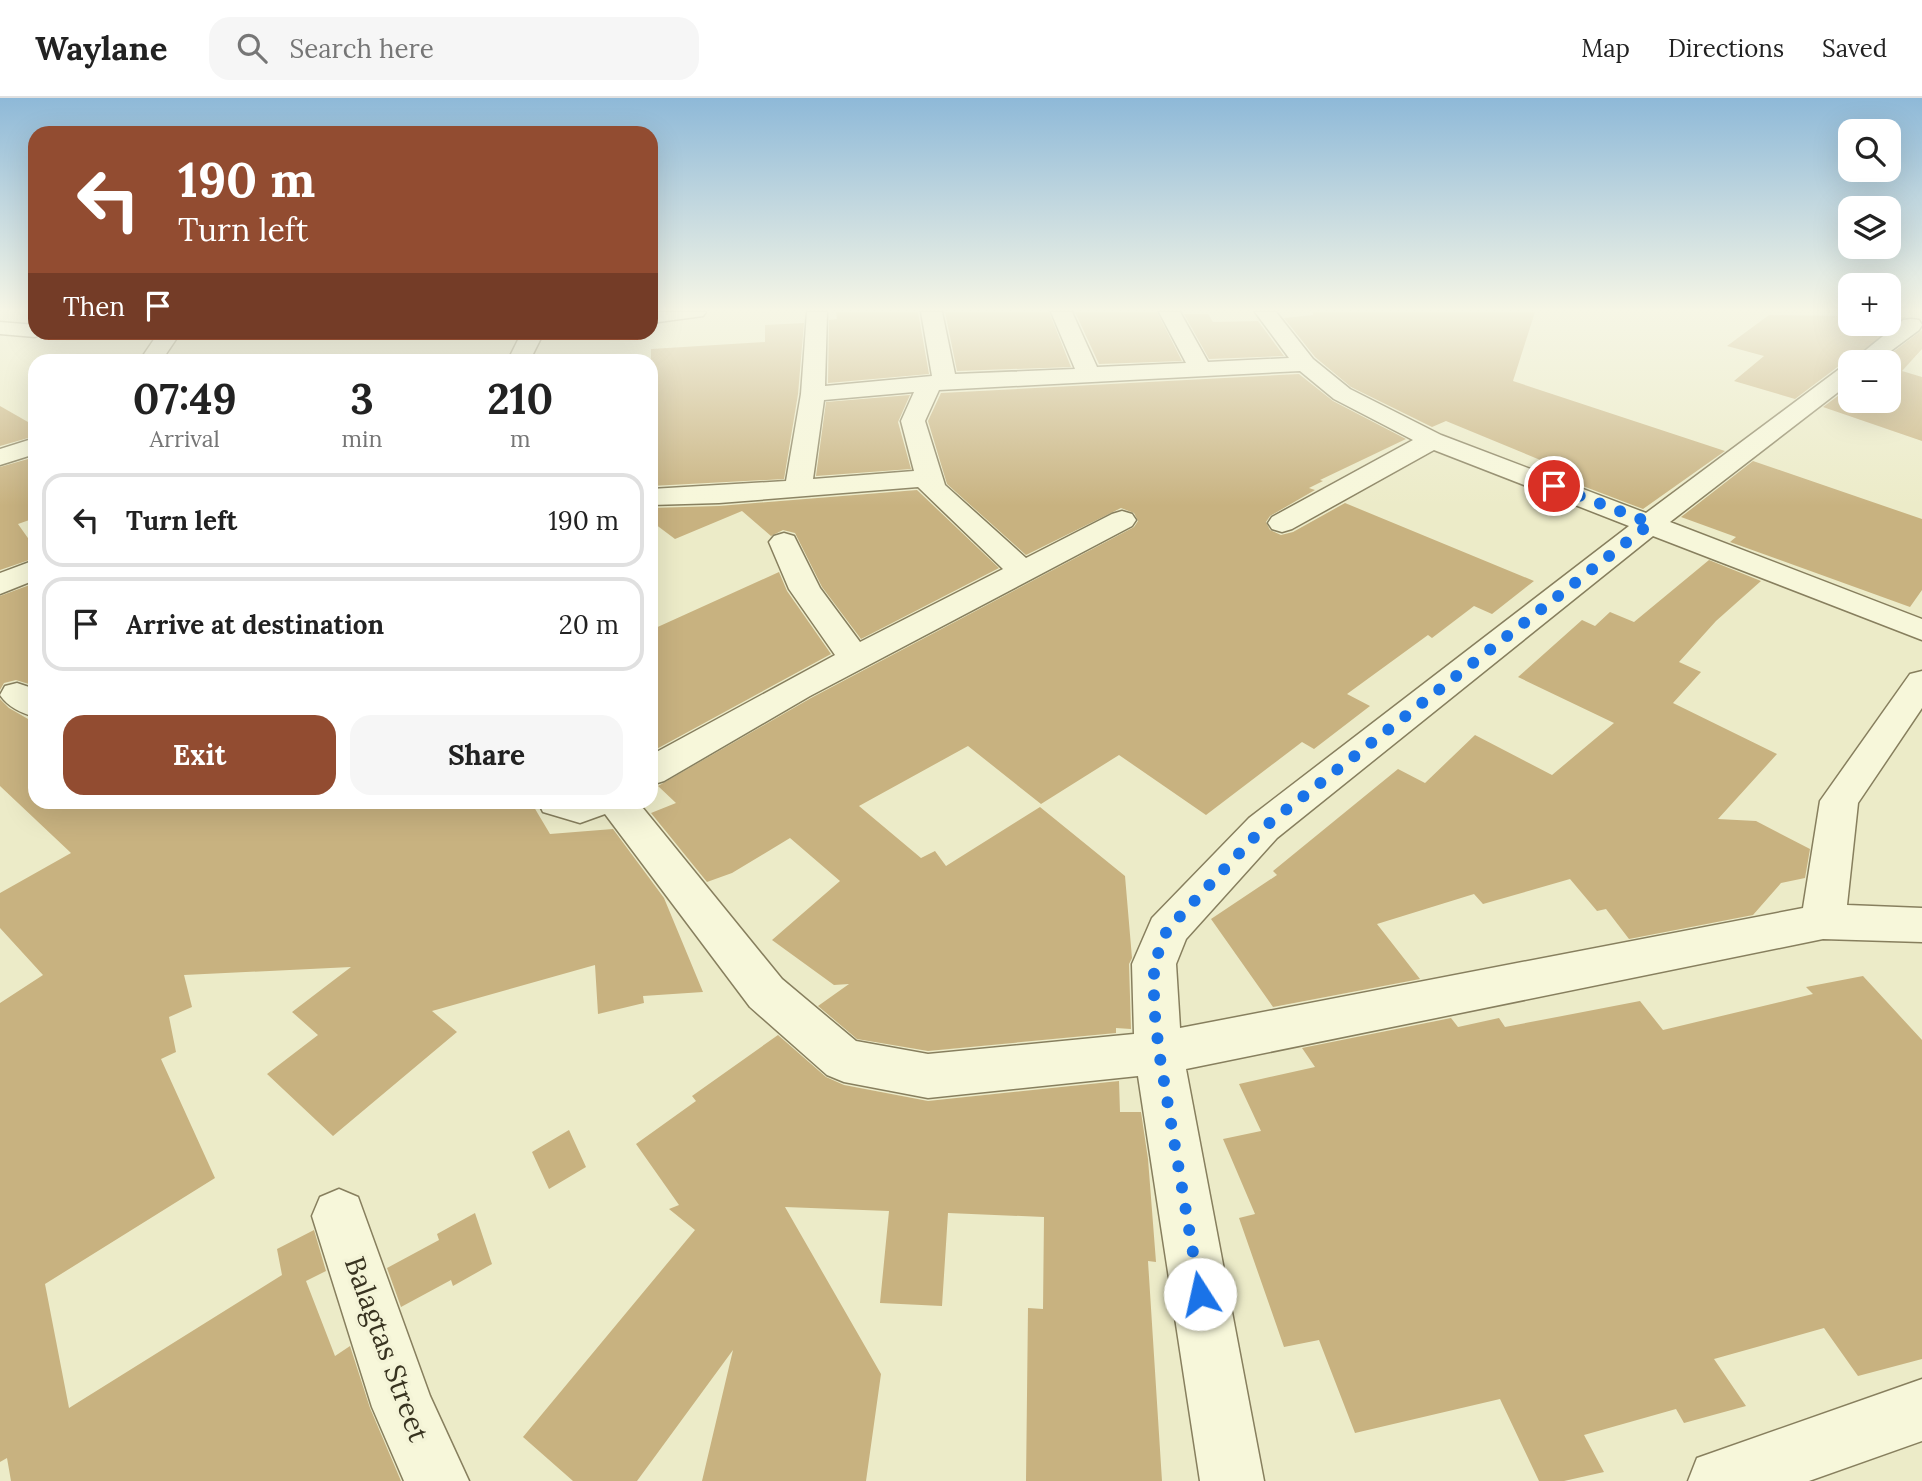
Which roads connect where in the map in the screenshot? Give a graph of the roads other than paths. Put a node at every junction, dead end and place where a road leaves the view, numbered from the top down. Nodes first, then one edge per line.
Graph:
1 (814, 377) edge
2 (936, 377) edge
3 (1060, 377) edge
4 (1320, 377) edge
5 (1838, 381) edge
6 (937, 383) junction
7 (813, 394) junction
8 (1432, 440) junction
9 (28, 448) edge
10 (0, 457) edge
11 (929, 478) junction
12 (799, 489) junction
13 (658, 497) edge
14 (1122, 520) dead end
15 (1282, 523) dead end
16 (1651, 523) junction
17 (784, 542) dead end
18 (28, 572) edge
19 (1024, 572) junction
20 (0, 585) edge
21 (1922, 630) edge
22 (856, 660) junction
23 (1922, 682) edge
24 (658, 768) edge
25 (622, 809) edge
26 (1823, 922) junction
27 (1922, 925) edge
28 (1159, 1052) junction
29 (339, 1216) dead end
30 (1922, 1410) edge
31 (438, 1481) edge
32 (1232, 1481) edge
33 (1720, 1481) edge

1 - 7 street
2 - 6 street
3 - 6 street
4 - 8 street
5 - 16 street
6 - 7 street
6 - 11 street
7 - 12 street
8 - 15 street
8 - 16 street
9 - 10 street
11 - 12 street
11 - 19 street
12 - 13 street
14 - 19 street
16 - 21 street
16 - 28 street
17 - 22 street
18 - 20 street
19 - 22 street
22 - 24 street
23 - 26 street
25 - 28 street
26 - 27 street
26 - 28 street
28 - 32 street
29 - 31 street, Balagtas Street
30 - 33 street

